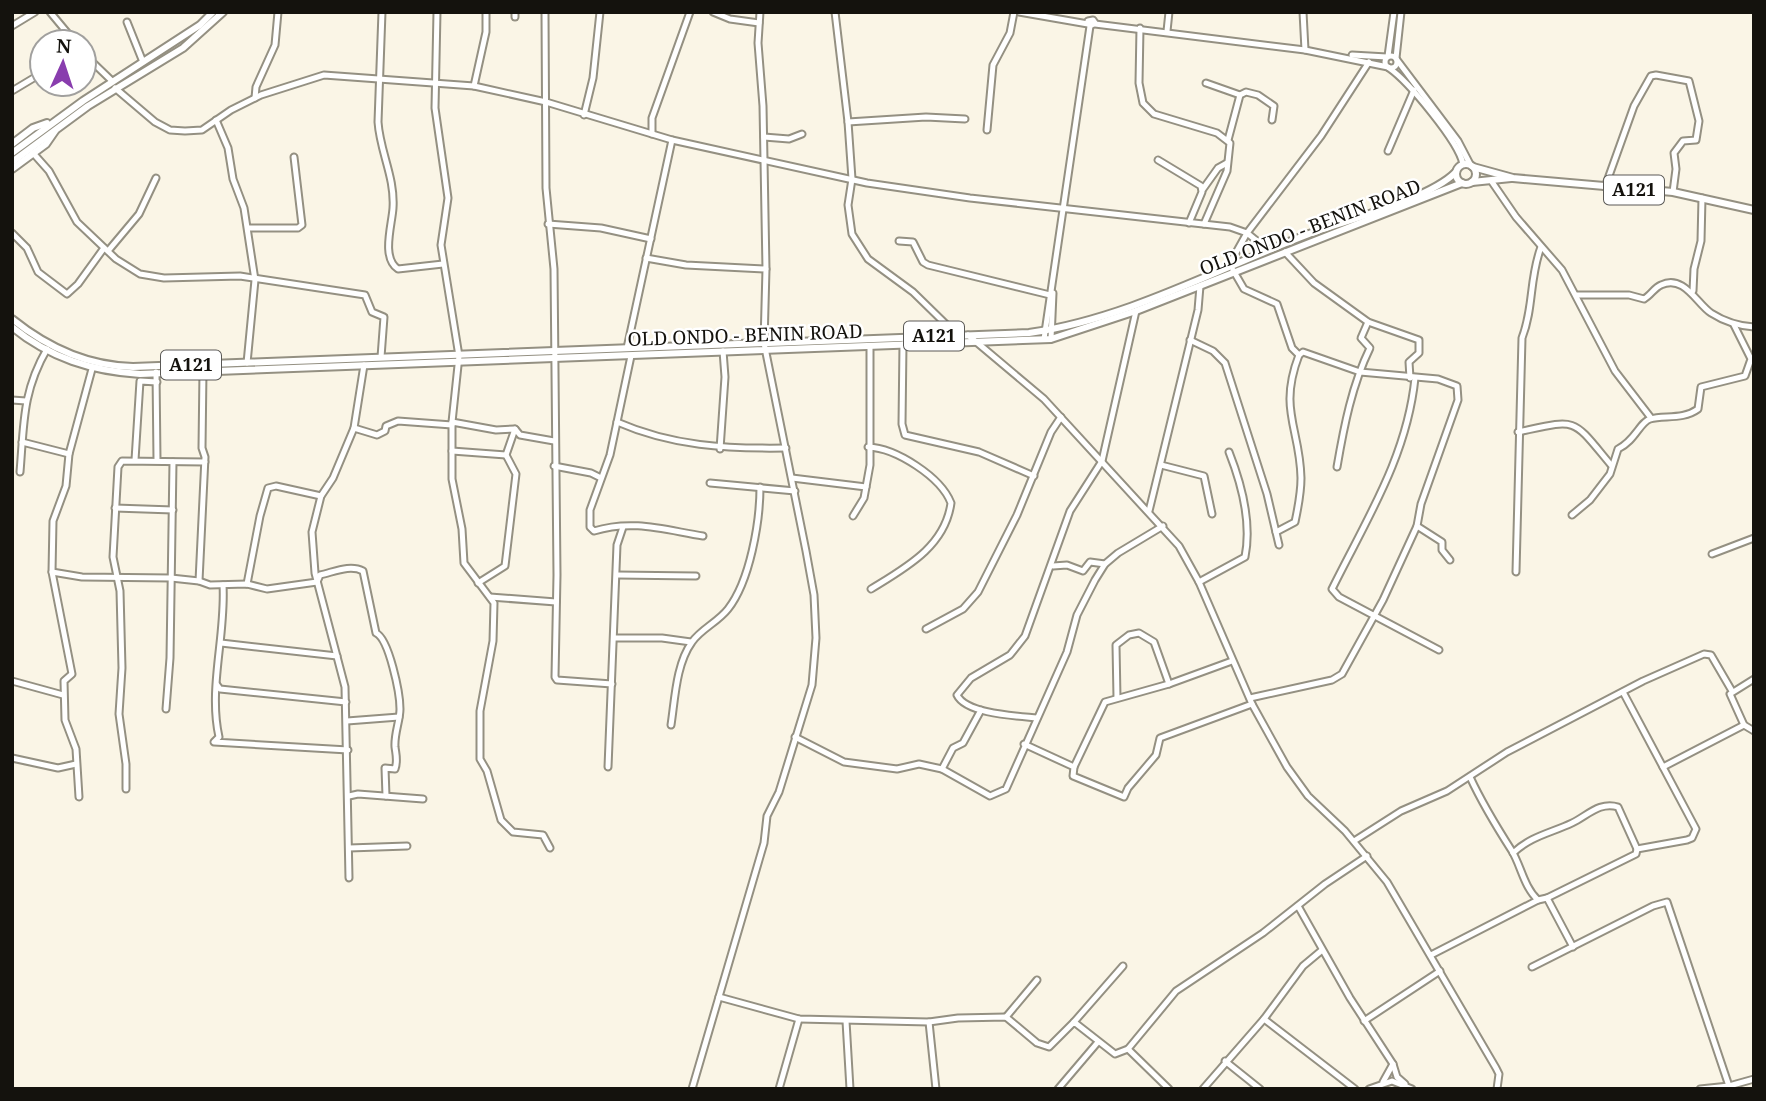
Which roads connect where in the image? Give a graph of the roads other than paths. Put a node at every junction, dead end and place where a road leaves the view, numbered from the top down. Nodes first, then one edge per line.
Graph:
1 (35, 12) edge
2 (50, 12) edge
3 (213, 12) edge
4 (223, 12) edge
5 (278, 12) edge
6 (382, 12) edge
7 (437, 12) edge
8 (485, 12) edge
9 (545, 12) edge
10 (600, 12) edge
11 (690, 12) edge
12 (713, 12) edge
13 (760, 12) edge
14 (835, 12) edge
15 (1022, 12) edge
16 (1091, 12) edge
17 (1170, 12) edge
18 (1303, 12) edge
19 (1394, 12) edge
20 (1401, 12) edge
21 (127, 22) dead end
22 (759, 23) junction
23 (1092, 23) junction
24 (12, 26) edge
25 (63, 28) edge
26 (1138, 28) junction
27 (1167, 31) junction
28 (1305, 50) junction
29 (1329, 54) junction
30 (1388, 56) junction
31 (1396, 59) junction
32 (143, 62) junction
33 (1369, 62) junction
34 (1388, 67) junction
35 (98, 68) edge
36 (380, 79) junction
37 (28, 81) edge
38 (1206, 83) dead end
39 (113, 84) junction
40 (435, 86) junction
41 (474, 86) junction
42 (1413, 90) junction
43 (12, 91) edge
44 (1240, 95) junction
45 (255, 98) junction
46 (545, 102) junction
47 (584, 115) junction
48 (965, 119) dead end
49 (216, 120) junction
50 (1272, 120) dead end
51 (848, 122) junction
52 (55, 125) junction
53 (987, 130) dead end
54 (652, 134) junction
55 (803, 134) dead end
56 (764, 137) junction
57 (672, 140) junction
58 (1228, 140) junction
59 (13, 141) edge
60 (1388, 151) dead end
61 (12, 153) edge
62 (33, 153) junction
63 (294, 157) dead end
64 (1158, 160) dead end
65 (764, 161) junction
66 (12, 162) edge
67 (1227, 163) junction
68 (1463, 164) junction
69 (1472, 167) junction
70 (12, 169) edge
71 (1456, 172) junction
72 (156, 178) dead end
73 (1513, 178) junction
74 (852, 179) junction
75 (1472, 182) junction
76 (1492, 182) junction
77 (1462, 183) junction
78 (1605, 187) junction
79 (1203, 189) junction
80 (1673, 192) junction
81 (1702, 198) junction
82 (1064, 209) junction
83 (1754, 210) edge
84 (1189, 223) junction
85 (548, 225) junction
86 (1204, 225) junction
87 (247, 228) junction
88 (12, 233) edge
89 (1247, 233) junction
90 (650, 239) junction
91 (899, 241) dead end
92 (1541, 247) junction
93 (106, 249) junction
94 (1268, 250) junction
95 (1285, 252) junction
96 (646, 258) junction
97 (443, 264) junction
98 (1231, 268) junction
99 (766, 269) junction
100 (255, 280) junction
101 (1200, 286) junction
102 (1053, 288) junction
103 (1693, 291) junction
104 (1050, 295) junction
105 (1577, 295) junction
106 (1136, 311) junction
107 (12, 319) edge
108 (1368, 322) junction
109 (1734, 325) junction
110 (12, 327) edge
111 (1754, 327) edge
112 (1048, 330) junction
113 (958, 336) junction
114 (971, 338) junction
115 (1047, 339) junction
116 (1190, 340) junction
117 (902, 344) junction
118 (765, 346) junction
119 (870, 346) junction
120 (627, 348) junction
121 (47, 349) junction
122 (554, 350) junction
123 (723, 351) junction
124 (1299, 355) junction
125 (631, 356) junction
126 (381, 357) junction
127 (459, 359) junction
128 (555, 359) junction
129 (252, 365) junction
130 (364, 365) junction
131 (92, 369) junction
132 (203, 371) junction
133 (1359, 371) junction
134 (156, 372) junction
135 (1413, 378) junction
136 (157, 383) junction
137 (12, 400) edge
138 (26, 401) junction
139 (1061, 417) junction
140 (1651, 418) junction
141 (617, 422) junction
142 (452, 423) junction
143 (354, 428) junction
144 (515, 429) junction
145 (1518, 432) junction
146 (22, 442) junction
147 (554, 442) junction
148 (868, 447) junction
149 (786, 448) junction
150 (720, 449) junction
151 (452, 451) junction
152 (1229, 452) dead end
153 (69, 454) junction
154 (506, 456) junction
155 (135, 460) junction
156 (157, 460) junction
157 (1102, 461) junction
158 (173, 462) junction
159 (205, 462) junction
160 (1161, 465) junction
161 (554, 466) junction
162 (1611, 466) junction
163 (1338, 467) dead end
164 (20, 472) dead end
165 (1034, 476) junction
166 (601, 478) junction
167 (792, 478) junction
168 (710, 482) dead end
169 (760, 486) junction
170 (866, 487) junction
171 (794, 491) junction
172 (321, 496) junction
173 (115, 508) junction
174 (173, 510) junction
175 (1149, 511) junction
176 (1212, 514) dead end
177 (1572, 515) dead end
178 (853, 516) dead end
179 (1163, 526) junction
180 (1417, 526) junction
181 (623, 527) junction
182 (1276, 532) junction
183 (703, 536) dead end
184 (1754, 538) edge
185 (1279, 545) dead end
186 (1712, 554) dead end
187 (1450, 560) dead end
188 (1105, 564) junction
189 (1053, 566) junction
190 (52, 572) junction
191 (1516, 572) dead end
192 (617, 575) junction
193 (696, 576) dead end
194 (116, 578) junction
195 (171, 578) junction
196 (200, 581) junction
197 (317, 582) junction
198 (1199, 582) junction
199 (478, 583) junction
200 (223, 584) junction
201 (247, 584) junction
202 (871, 589) dead end
203 (490, 597) junction
204 (556, 602) junction
205 (1373, 615) junction
206 (926, 629) dead end
207 (615, 638) junction
208 (222, 639) junction
209 (691, 642) junction
210 (1439, 650) dead end
211 (337, 656) junction
212 (1232, 660) junction
213 (1754, 679) edge
214 (12, 681) edge
215 (612, 684) junction
216 (1169, 684) junction
217 (217, 685) junction
218 (1732, 691) junction
219 (1623, 692) junction
220 (63, 695) junction
221 (1117, 698) junction
222 (1251, 701) junction
223 (346, 702) junction
224 (166, 709) dead end
225 (981, 710) junction
226 (399, 717) junction
227 (1037, 718) junction
228 (347, 721) junction
229 (671, 725) dead end
230 (1744, 725) junction
231 (1754, 731) edge
232 (795, 737) junction
233 (1024, 744) junction
234 (348, 750) junction
235 (12, 758) edge
236 (76, 764) junction
237 (608, 767) dead end
238 (1074, 767) junction
239 (1663, 767) junction
240 (942, 769) junction
241 (1470, 777) junction
242 (126, 789) dead end
243 (349, 796) junction
244 (386, 796) junction
245 (79, 797) dead end
246 (423, 799) dead end
247 (1354, 841) junction
248 (407, 846) dead end
249 (349, 848) junction
250 (550, 848) dead end
251 (1637, 849) junction
252 (1513, 853) junction
253 (1367, 856) junction
254 (349, 878) dead end
255 (1547, 898) junction
256 (1538, 900) junction
257 (1298, 906) junction
258 (1573, 947) junction
259 (1321, 951) junction
260 (1431, 956) junction
261 (1123, 966) dead end
262 (1532, 967) dead end
263 (1440, 971) junction
264 (1037, 980) dead end
265 (719, 997) junction
266 (1006, 1017) junction
267 (1264, 1018) junction
268 (799, 1019) junction
269 (846, 1021) junction
270 (1364, 1021) junction
271 (929, 1022) junction
272 (1074, 1022) junction
273 (1098, 1042) junction
274 (1128, 1049) junction
275 (1225, 1061) junction
276 (1393, 1064) junction
277 (1754, 1079) edge
278 (1382, 1083) junction
279 (1405, 1084) junction
280 (1729, 1087) edge
281 (692, 1089) edge
282 (779, 1089) edge
283 (850, 1089) edge
284 (936, 1089) edge
285 (1058, 1089) edge
286 (1169, 1089) edge
287 (1203, 1089) edge
288 (1260, 1089) edge
289 (1355, 1089) edge
290 (1369, 1089) edge
291 (1412, 1089) edge
292 (1497, 1089) edge
293 (1700, 1089) edge

1 - 24 street
2 - 25 street
3 - 32 main road
4 - 39 main road
5 - 45 street
6 - 36 street
7 - 40 street
8 - 41 street
9 - 46 street
10 - 47 street
11 - 54 street
12 - 22 street
13 - 22 street
14 - 51 street
15 - 23 street
15 - 53 street
16 - 23 street
17 - 27 street
18 - 28 street
19 - 30 street
20 - 31 street
21 - 32 street
22 - 56 street
23 - 26 street
23 - 82 street
26 - 27 street
26 - 58 street
27 - 28 street
28 - 29 street
29 - 30 street
29 - 33 street
30 - 31 street
30 - 34 street
31 - 34 street
31 - 69 street
32 - 39 main road
33 - 34 street
33 - 89 street
34 - 42 street
35 - 39 street
36 - 40 street
36 - 45 street
36 - 97 street
37 - 43 street
38 - 44 street
39 - 49 street
39 - 52 main road
40 - 41 street
40 - 97 street
41 - 46 street
42 - 60 street
42 - 68 street
44 - 50 street
44 - 58 street
45 - 49 street
46 - 47 street
46 - 85 street
47 - 54 street
48 - 51 street
49 - 87 street
51 - 74 street
52 - 59 main road
52 - 61 main road
52 - 62 main road
52 - 66 main road
54 - 57 street
55 - 56 street
56 - 65 street
57 - 65 street
57 - 90 street
58 - 67 street
62 - 70 main road
62 - 93 street
63 - 87 street
64 - 79 street
65 - 74 street
65 - 99 street
67 - 79 street
67 - 86 street
68 - 69 main road, OLD ONDO - BENIN ROAD
68 - 71 main road, OLD ONDO - BENIN ROAD
69 - 73 main road, OLD ONDO - BENIN ROAD / A121
69 - 75 main road
71 - 77 main road
71 - 94 main road, OLD ONDO - BENIN ROAD / A121
72 - 93 street
73 - 76 main road, OLD ONDO - BENIN ROAD / A121
73 - 78 main road, OLD ONDO - BENIN ROAD / A121
74 - 82 street
74 - 113 street
75 - 76 main road, OLD ONDO - BENIN ROAD / A121
75 - 77 main road, OLD ONDO - BENIN ROAD
76 - 92 street
77 - 95 main road, OLD ONDO - BENIN ROAD / A121
78 - 80 main road, OLD ONDO - BENIN ROAD / A121
78 - 80 street
79 - 84 street
80 - 81 main road, OLD ONDO - BENIN ROAD / A121
81 - 83 main road, OLD ONDO - BENIN ROAD / A121
81 - 103 street
82 - 84 street
82 - 102 street
84 - 86 street
85 - 90 street
85 - 122 street
86 - 89 street
87 - 100 street
88 - 93 street
89 - 94 street
89 - 98 street
90 - 96 street
91 - 104 street
92 - 105 street
92 - 145 street
93 - 100 street
94 - 98 main road, OLD ONDO - BENIN ROAD / A121
95 - 98 main road, OLD ONDO - BENIN ROAD / A121
95 - 108 street
96 - 99 street
96 - 120 street
97 - 127 street
98 - 101 main road, OLD ONDO - BENIN ROAD / A121
98 - 112 main road, OLD ONDO - BENIN ROAD / A121
98 - 124 street
99 - 118 street
100 - 126 street
100 - 129 street
101 - 106 main road, OLD ONDO - BENIN ROAD / A121
101 - 116 street
102 - 104 street
102 - 112 street
103 - 105 street
103 - 109 street
104 - 112 street
105 - 140 street
106 - 115 main road, OLD ONDO - BENIN ROAD / A121
106 - 157 street
107 - 129 main road, OLD ONDO - BENIN ROAD / A121
108 - 133 street
108 - 135 street
109 - 111 street
109 - 140 street
110 - 121 main road, OLD ONDO - BENIN ROAD / A121
112 - 114 main road, OLD ONDO - BENIN ROAD / A121
112 - 115 street
113 - 114 main road, OLD ONDO - BENIN ROAD / A121
113 - 118 main road, OLD ONDO - BENIN ROAD / A121
114 - 115 main road, OLD ONDO - BENIN ROAD / A121
114 - 117 main road, OLD ONDO - BENIN ROAD / A121
114 - 139 street
116 - 160 street
116 - 182 street
117 - 119 main road, OLD ONDO - BENIN ROAD / A121
117 - 165 street
118 - 119 main road, OLD ONDO - BENIN ROAD / A121
118 - 120 main road, OLD ONDO - BENIN ROAD / A121
118 - 123 main road, OLD ONDO - BENIN ROAD / A121
118 - 149 street
119 - 148 street
120 - 122 main road, OLD ONDO - BENIN ROAD / A121
121 - 131 main road, OLD ONDO - BENIN ROAD / A121
121 - 138 street
122 - 127 main road, OLD ONDO - BENIN ROAD / A121
122 - 128 street
123 - 125 main road, OLD ONDO - BENIN ROAD / A121
123 - 150 street
124 - 133 street
124 - 182 street
125 - 128 main road, OLD ONDO - BENIN ROAD / A121
125 - 141 street
126 - 127 main road, OLD ONDO - BENIN ROAD / A121
126 - 129 main road, OLD ONDO - BENIN ROAD / A121
127 - 128 main road, OLD ONDO - BENIN ROAD / A121
127 - 130 main road, OLD ONDO - BENIN ROAD / A121
127 - 142 street
128 - 147 street
129 - 130 main road, OLD ONDO - BENIN ROAD / A121
129 - 132 main road, OLD ONDO - BENIN ROAD / A121
130 - 143 street
131 - 134 main road, OLD ONDO - BENIN ROAD / A121
131 - 153 street
132 - 134 main road, OLD ONDO - BENIN ROAD / A121
132 - 159 street
133 - 135 street
133 - 163 street
134 - 136 street
135 - 180 street
135 - 205 street
136 - 155 street
136 - 156 street
137 - 138 street
138 - 146 street
139 - 157 street
139 - 165 street
140 - 162 street
141 - 150 street
141 - 166 street
142 - 143 street
142 - 144 street
142 - 151 street
143 - 172 street
144 - 147 street
144 - 154 street
145 - 162 street
145 - 191 street
146 - 153 street
146 - 164 street
147 - 161 street
148 - 170 street
148 - 202 street
149 - 150 street
149 - 167 street
151 - 154 street
151 - 199 street
152 - 198 street
153 - 190 street
154 - 199 street
155 - 156 street
155 - 173 street
156 - 158 street
157 - 175 street
157 - 189 street
158 - 159 street
158 - 174 street
159 - 196 street
160 - 175 street
160 - 176 street
161 - 166 street
161 - 204 street
162 - 177 street
165 - 206 street
166 - 181 street
167 - 170 street
167 - 171 street
168 - 169 street
169 - 171 street
169 - 209 street
170 - 178 street
171 - 232 street
172 - 197 street
172 - 201 street
173 - 174 street
173 - 194 street
174 - 195 street
175 - 179 street
179 - 188 street
179 - 198 street
180 - 187 street
180 - 205 street
181 - 183 street
181 - 192 street
182 - 185 street
184 - 186 street
188 - 189 street
188 - 227 street
189 - 225 street
190 - 194 street
190 - 220 street
192 - 193 street
192 - 207 street
194 - 195 street
194 - 242 street
195 - 196 street
195 - 224 street
196 - 200 street
197 - 201 street
197 - 211 street
197 - 226 street
198 - 212 street
199 - 203 street
200 - 201 street
200 - 208 street
203 - 204 street
203 - 250 street
204 - 215 street
205 - 210 street
205 - 222 street
207 - 209 street
207 - 215 street
208 - 211 street
208 - 217 street
209 - 229 street
211 - 223 street
212 - 216 street
212 - 222 street
213 - 218 street
214 - 220 street
215 - 237 street
216 - 221 street
216 - 221 street
217 - 223 street
217 - 234 street
218 - 219 street
218 - 230 street
219 - 239 street
219 - 241 street
220 - 236 street
221 - 238 street
222 - 238 street
222 - 247 street
223 - 228 street
225 - 227 street
225 - 240 street
226 - 228 street
226 - 244 street
227 - 233 street
228 - 234 street
230 - 231 street
230 - 239 street
232 - 240 street
232 - 265 street
233 - 238 street
233 - 240 street
234 - 243 street
235 - 236 street
236 - 245 street
239 - 251 street
241 - 247 street
241 - 252 street
243 - 244 street
243 - 249 street
244 - 246 street
247 - 253 street
248 - 249 street
249 - 254 street
251 - 252 street
251 - 255 street
252 - 256 street
253 - 257 street
253 - 260 street
255 - 256 street
255 - 258 street
256 - 260 street
257 - 259 street
257 - 274 street
258 - 262 street
258 - 280 street
259 - 267 street
259 - 270 street
260 - 263 street
261 - 272 street
263 - 270 street
263 - 292 street
264 - 266 street
265 - 268 street
265 - 281 street
266 - 271 street
266 - 272 street
267 - 275 street
267 - 289 street
268 - 269 street
268 - 282 street
269 - 271 street
269 - 283 street
270 - 276 street
271 - 284 street
272 - 273 street
273 - 274 street
273 - 285 street
274 - 286 street
275 - 287 street
275 - 288 street
276 - 278 street
276 - 279 street
277 - 280 street
278 - 279 street
278 - 290 street
279 - 291 street
280 - 293 street

